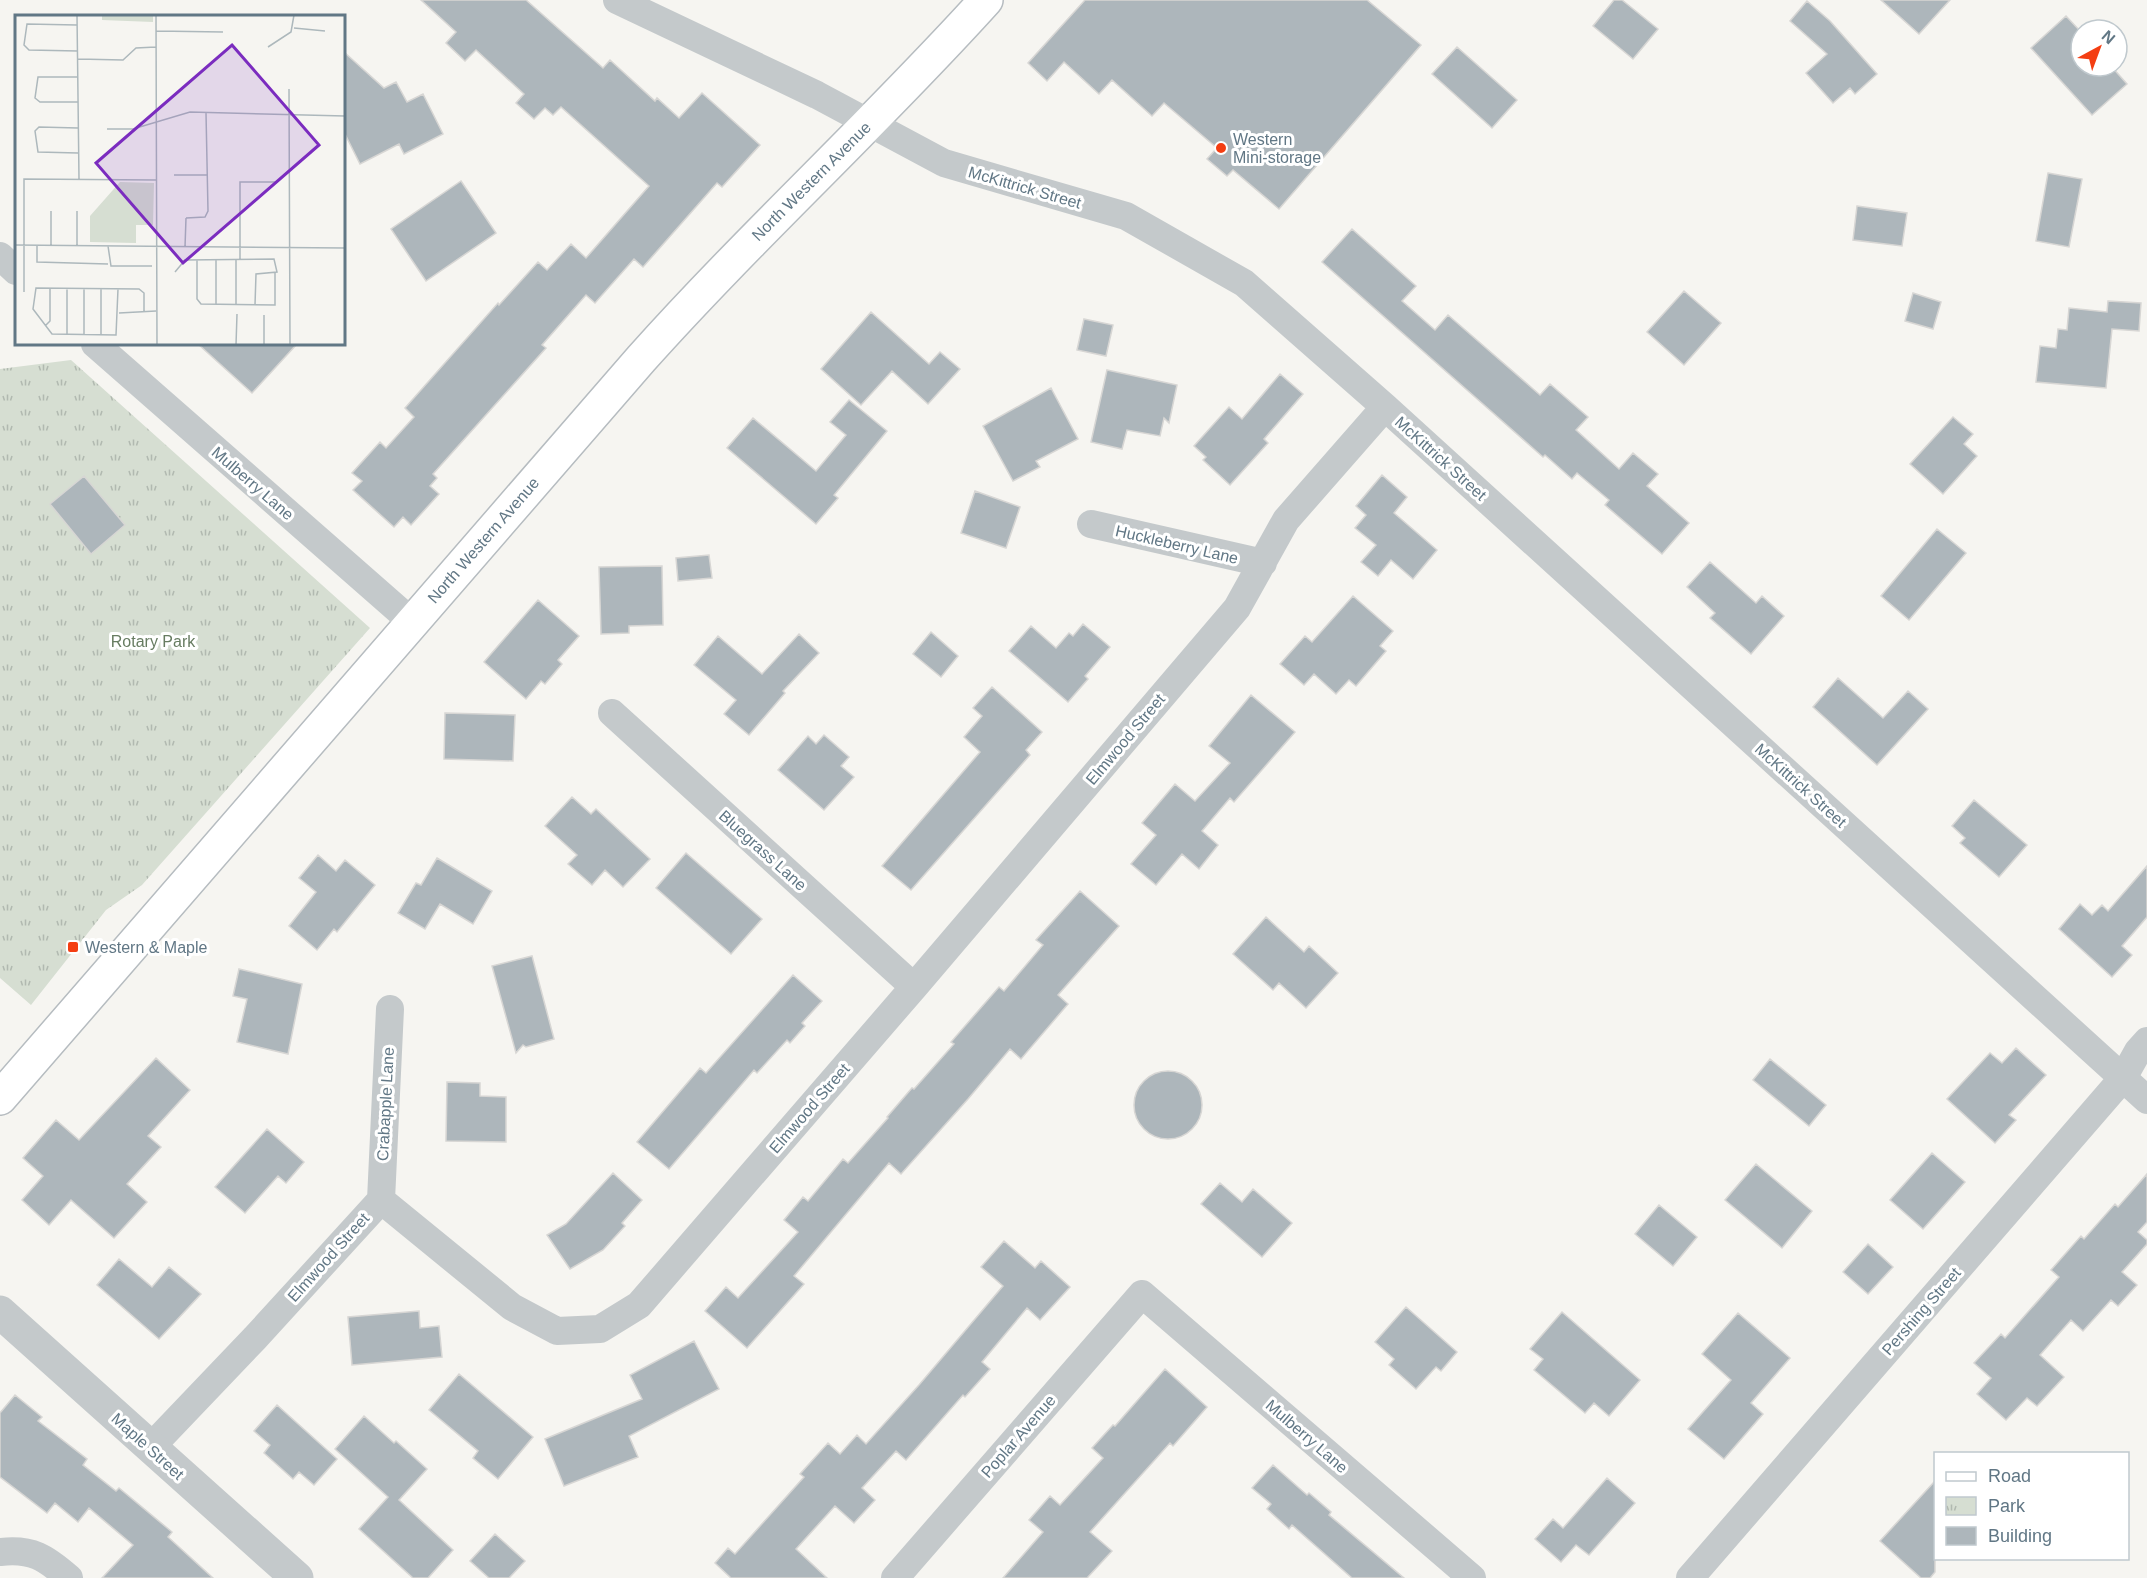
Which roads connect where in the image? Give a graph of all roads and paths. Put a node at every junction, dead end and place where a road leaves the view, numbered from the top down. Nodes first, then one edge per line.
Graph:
1 (617, 0) edge
2 (986, 0) edge
3 (869, 122) junction
4 (0, 256) edge
5 (15, 270) edge
6 (96, 345) edge
7 (1385, 408) junction
8 (1091, 524) dead end
9 (1263, 564) junction
10 (412, 622) junction
11 (612, 713) dead end
12 (914, 987) junction
13 (390, 1009) dead end
14 (2147, 1041) edge
15 (2123, 1078) junction
16 (0, 1098) edge
17 (2147, 1100) edge
18 (381, 1200) junction
19 (1142, 1294) joint
20 (0, 1312) edge
21 (150, 1448) junction
22 (0, 1552) edge
23 (69, 1578) edge
24 (297, 1578) edge
25 (895, 1578) edge
26 (1472, 1578) edge
27 (1690, 1578) edge

1 - 3 street, McKittrick Street
2 - 3 main road, North Western Avenue
3 - 7 street, McKittrick Street
3 - 10 main road, North Western Avenue
4 - 5 street
6 - 10 street, Mulberry Lane
7 - 9 street, Elmwood Street
7 - 15 street, McKittrick Street
8 - 9 street, Huckleberry Lane
9 - 12 street, Elmwood Street
10 - 16 main road, North Western Avenue
11 - 12 street, Bluegrass Lane
12 - 18 street, Elmwood Street
13 - 18 street, Crabapple Lane
14 - 15 street, Pershing Street
15 - 17 street, McKittrick Street
15 - 27 street, Pershing Street
18 - 21 street, Elmwood Street
19 - 25 street, Poplar Avenue
19 - 26 street, Mulberry Lane
20 - 21 street, Maple Street
21 - 24 street, Maple Street
22 - 23 street

